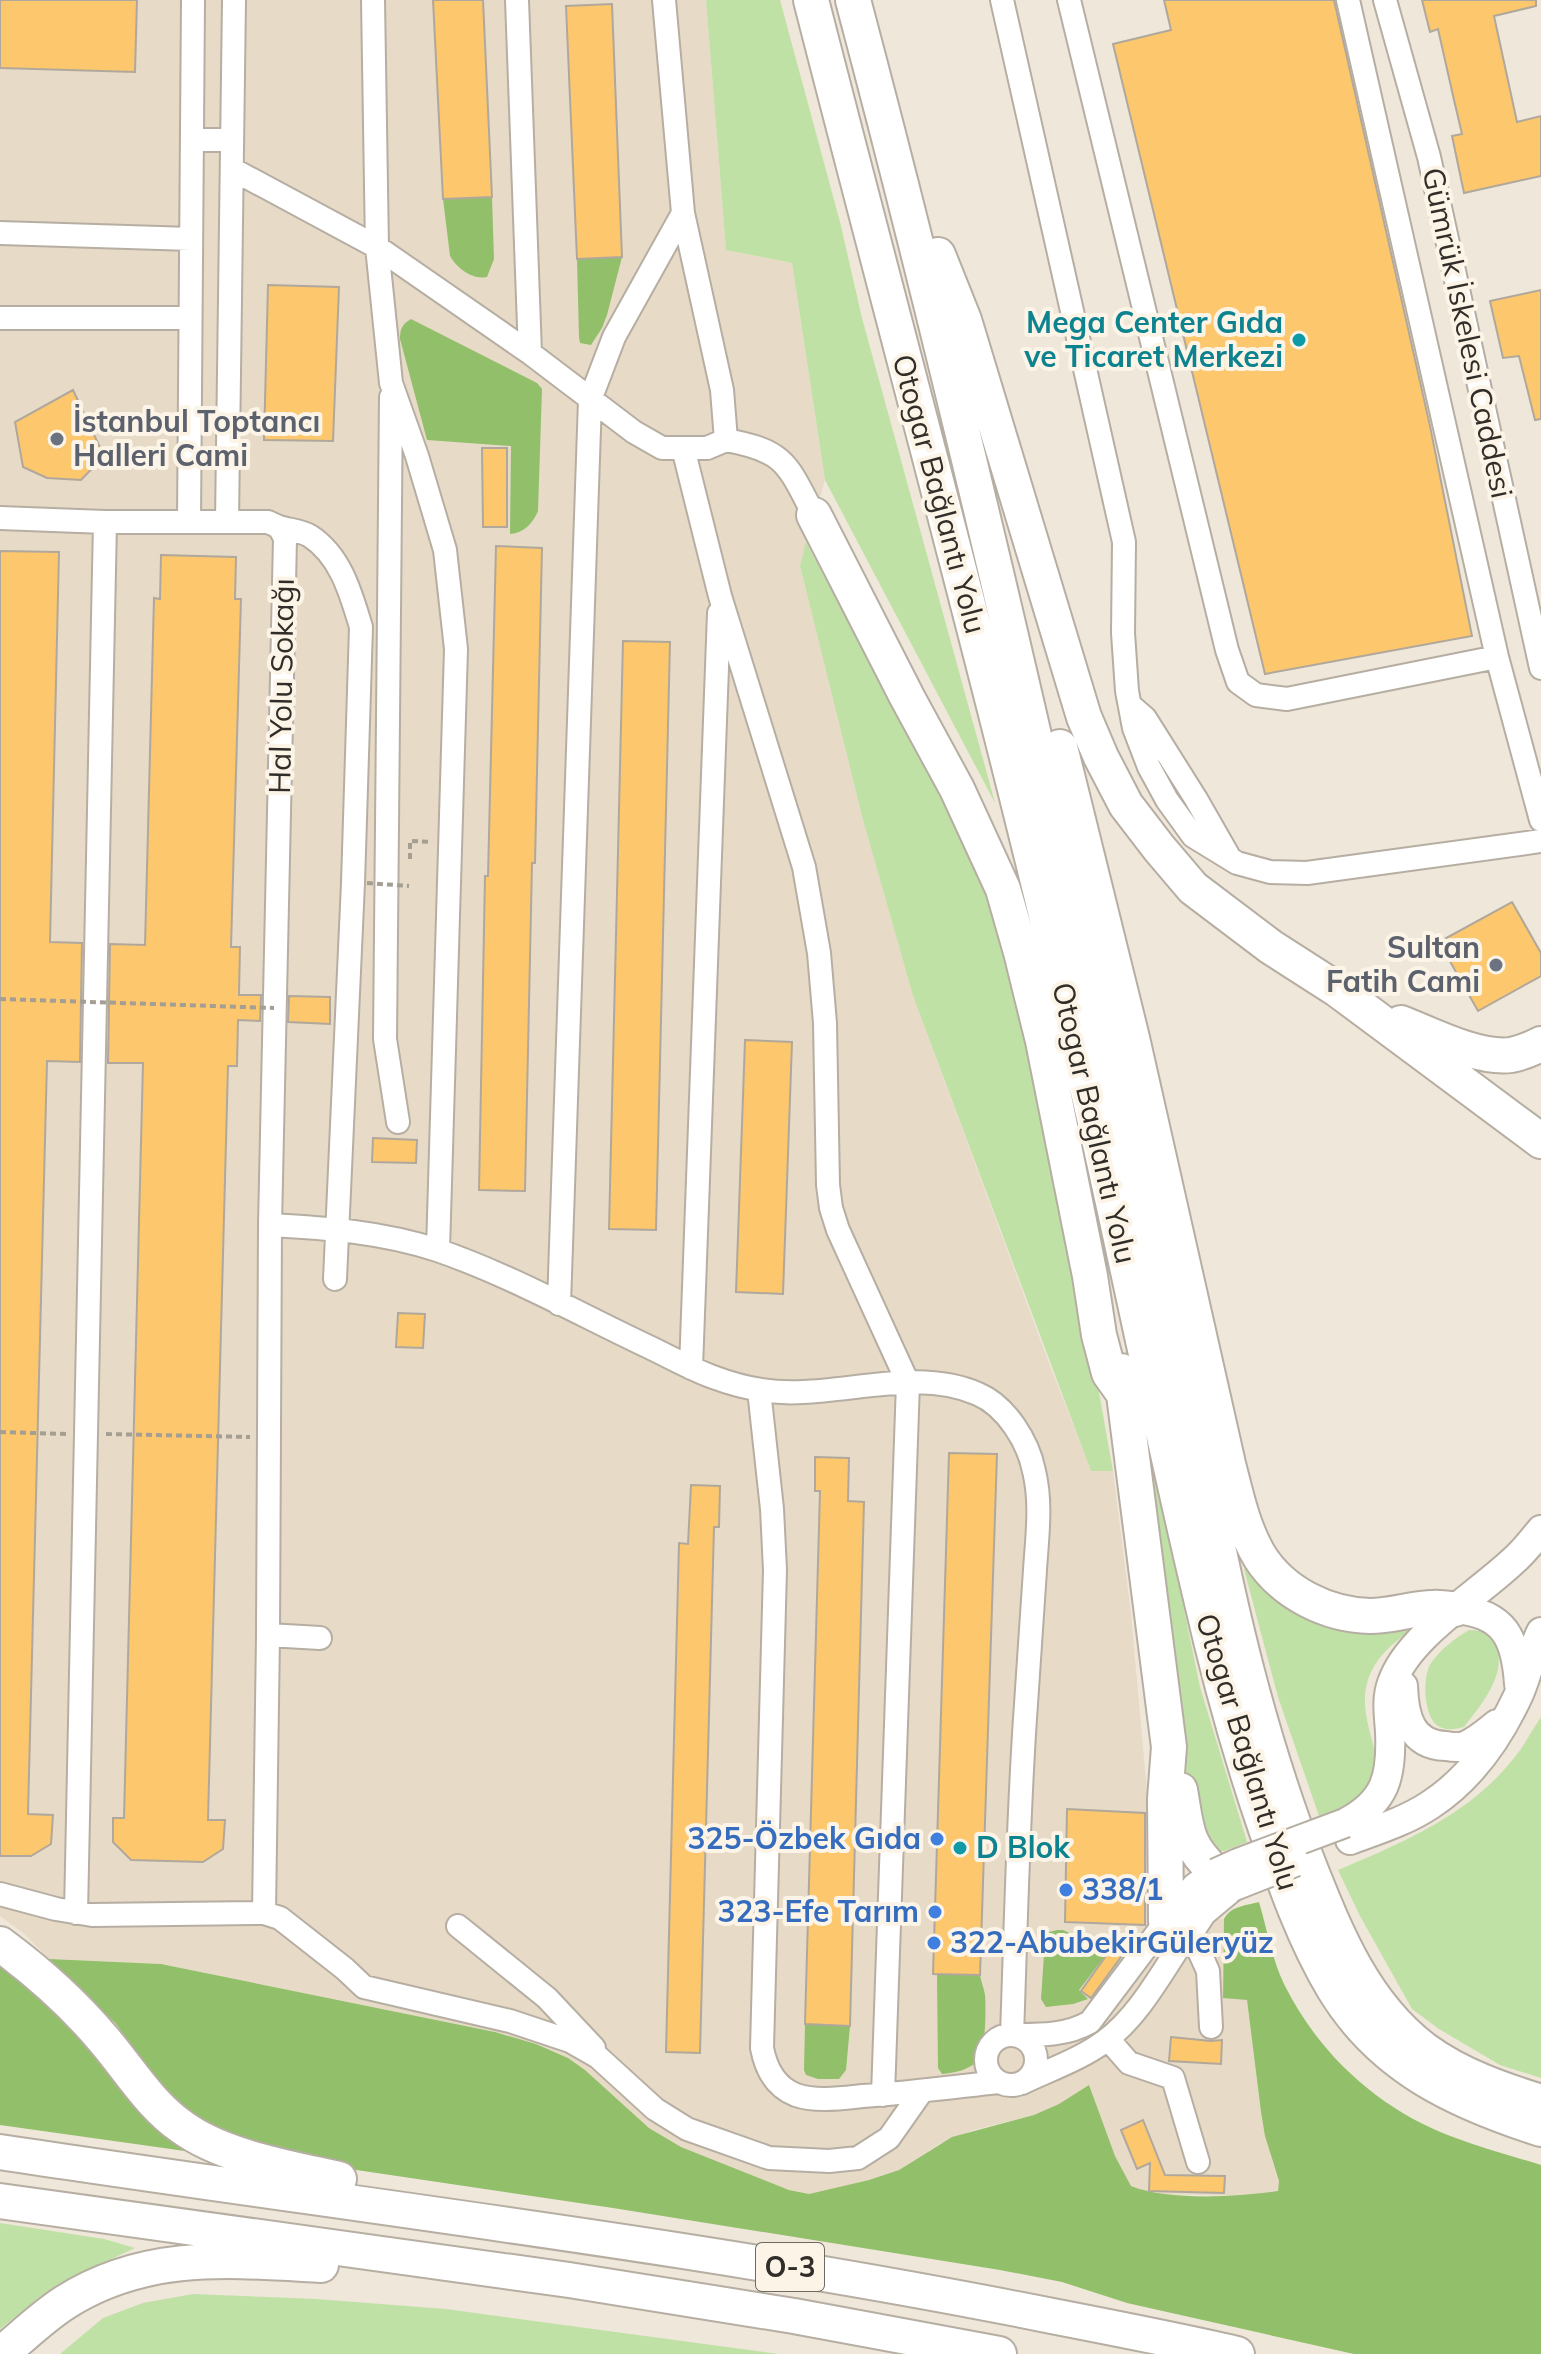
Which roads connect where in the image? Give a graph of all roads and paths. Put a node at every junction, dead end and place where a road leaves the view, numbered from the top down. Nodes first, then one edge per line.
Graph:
1 (193, 0) edge
2 (234, 0) edge
3 (373, 0) edge
4 (517, 0) edge
5 (664, 0) edge
6 (811, 0) edge
7 (853, 0) edge
8 (1002, 0) edge
9 (1069, 0) edge
10 (1348, 0) edge
11 (1385, 0) edge
12 (192, 140) junction
13 (232, 140) junction
14 (232, 169) junction
15 (908, 206) junction
16 (683, 213) junction
17 (0, 233) edge
18 (191, 239) junction
19 (377, 247) junction
20 (0, 318) edge
21 (190, 318) junction
22 (530, 353) junction
23 (391, 383) junction
24 (590, 400) junction
25 (960, 422) junction
26 (726, 440) junction
27 (683, 448) junction
28 (814, 515) joint
29 (0, 518) edge
30 (105, 522) junction
31 (189, 522) junction
32 (227, 522) junction
33 (279, 527) junction
34 (720, 596) junction
35 (1497, 657) junction
36 (1541, 668) edge
37 (1541, 820) edge
38 (1541, 841) edge
39 (367, 883) dead end
40 (409, 886) dead end
41 (1338, 990) junction
42 (1065, 992) junction
43 (0, 999) edge
44 (274, 1008) junction
45 (1541, 1044) edge
46 (398, 1122) dead end
47 (1541, 1141) edge
48 (270, 1225) junction
49 (337, 1229) junction
50 (438, 1250) junction
51 (335, 1279) dead end
52 (559, 1304) junction
53 (691, 1368) junction
54 (908, 1383) junction
55 (759, 1390) junction
56 (1124, 1394) junction
57 (0, 1432) edge
58 (79, 1434) dead end
59 (95, 1434) dead end
60 (269, 1437) junction
61 (1541, 1530) edge
62 (1455, 1609) junction
63 (1541, 1632) edge
64 (268, 1635) junction
65 (320, 1638) dead end
66 (1403, 1661) junction
67 (1541, 1671) edge
68 (1514, 1705) junction
69 (1169, 1747) junction
70 (1348, 1831) junction
71 (1224, 1880) junction
72 (0, 1894) edge
73 (76, 1913) junction
74 (264, 1913) junction
75 (458, 1926) dead end
76 (1175, 1929) junction
77 (0, 1944) edge
78 (1211, 2027) dead end
79 (1012, 2035) junction
80 (1108, 2039) junction
81 (622, 2079) junction
82 (998, 2082) junction
83 (1022, 2083) junction
84 (922, 2091) junction
85 (883, 2095) junction
86 (1541, 2102) edge
87 (1541, 2129) edge
88 (0, 2152) edge
89 (1198, 2162) dead end
90 (0, 2201) edge
91 (473, 2219) junction
92 (569, 2280) junction
93 (41, 2320) junction
94 (1, 2354) edge
95 (19, 2354) edge
96 (999, 2354) edge
97 (1237, 2354) edge

1 - 12 street
2 - 13 street
3 - 19 street
4 - 22 street
5 - 16 street
6 - 42 highway, Otogar Bağlantı Yolu
7 - 15 highway, Otogar Bağlantı Yolu
8 - 38 street
9 - 35 street
10 - 35 street
11 - 36 street, Gümrük İskelesi Caddesi
12 - 13 street
12 - 18 street
13 - 14 street
14 - 19 street
14 - 32 street
15 - 25 highway, Otogar Bağlantı Yolu
15 - 41 highway
16 - 24 street
16 - 26 street
17 - 18 street
18 - 21 street
19 - 22 street
19 - 23 street
20 - 21 street
21 - 31 street
22 - 24 street
23 - 46 street
23 - 50 street
24 - 27 street
24 - 52 street
25 - 62 highway
25 - 86 highway, Otogar Bağlantı Yolu
26 - 27 street
26 - 28 street
27 - 34 street
28 - 56 highway
29 - 30 street
30 - 31 street
30 - 73 street
31 - 32 street
32 - 33 street
33 - 44 street, Hal Yolu Sokağı
33 - 49 street
34 - 53 street
34 - 54 street
35 - 37 street
39 - 40 path, bridge
41 - 45 highway
41 - 47 highway
42 - 56 highway
42 - 87 highway, Otogar Bağlantı Yolu
43 - 44 path, bridge
44 - 48 street, Hal Yolu Sokağı
48 - 49 street
48 - 60 street, Hal Yolu Sokağı
49 - 50 street
49 - 51 street
50 - 52 street
52 - 53 street
53 - 55 street
54 - 55 street
54 - 79 street
54 - 85 street
55 - 85 street
56 - 69 highway
57 - 58 path
59 - 60 path
60 - 64 street, Hal Yolu Sokağı
61 - 62 main road
62 - 66 main road
62 - 68 main road
63 - 68 main road
64 - 65 street
64 - 74 street, Hal Yolu Sokağı
66 - 68 main road
66 - 70 main road
67 - 68 main road
68 - 70 main road
69 - 71 highway
69 - 76 highway
70 - 71 main road, bridge
71 - 76 main road
72 - 73 street
73 - 74 street
74 - 81 street
75 - 81 street
76 - 78 street
76 - 79 street
76 - 80 street
77 - 91 highway
79 - 82 street
79 - 83 street
80 - 83 street
80 - 89 street
81 - 84 street
82 - 83 street
82 - 84 street
84 - 85 street
88 - 91 highway, O-3
90 - 92 highway, O-3
91 - 97 highway, O-3
92 - 93 highway
92 - 96 highway, O-3
93 - 94 highway
93 - 95 highway

